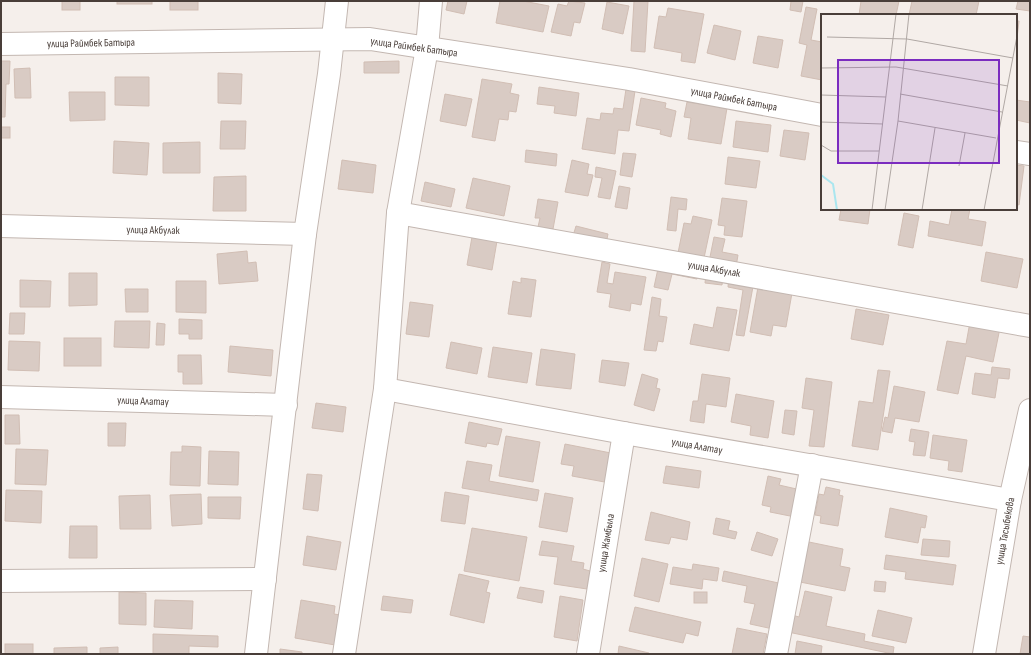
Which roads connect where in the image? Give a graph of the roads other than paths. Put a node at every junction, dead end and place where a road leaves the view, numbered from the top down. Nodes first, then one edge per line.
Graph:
1 (337, 1) edge
2 (431, 1) edge
3 (332, 40) junction
4 (1, 44) edge
5 (427, 48) junction
6 (821, 115) edge
7 (1017, 152) edge
8 (1030, 154) edge
9 (398, 213) junction
10 (1, 226) edge
11 (305, 234) junction
12 (1030, 326) edge
13 (384, 389) junction
14 (1, 397) edge
15 (286, 405) junction
16 (1030, 410) edge
17 (624, 433) junction
18 (812, 465) junction
19 (1010, 500) junction
20 (265, 579) junction
21 (1, 581) edge
22 (256, 654) edge
23 (344, 654) edge
24 (588, 654) edge
25 (776, 654) edge
26 (984, 654) edge

1 - 3 street
2 - 5 street
3 - 4 street, улица Раймбек Батыра
3 - 5 street, улица Раймбек Батыра
3 - 11 street
5 - 6 street, улица Раймбек Батыра
5 - 9 street
7 - 8 street
9 - 12 street, улица Акбулак
9 - 13 street
10 - 11 street, улица Акбулак
11 - 15 street
13 - 17 street, улица Алатау
13 - 23 street
14 - 15 street, улица Алатау
15 - 20 street
16 - 19 street, улица Тасыбекова
17 - 18 street, улица Алатау
17 - 24 street, улица Жамбыла
18 - 19 street, улица Алатау
18 - 25 street
19 - 26 street, улица Тасыбекова
20 - 21 street
20 - 22 street

